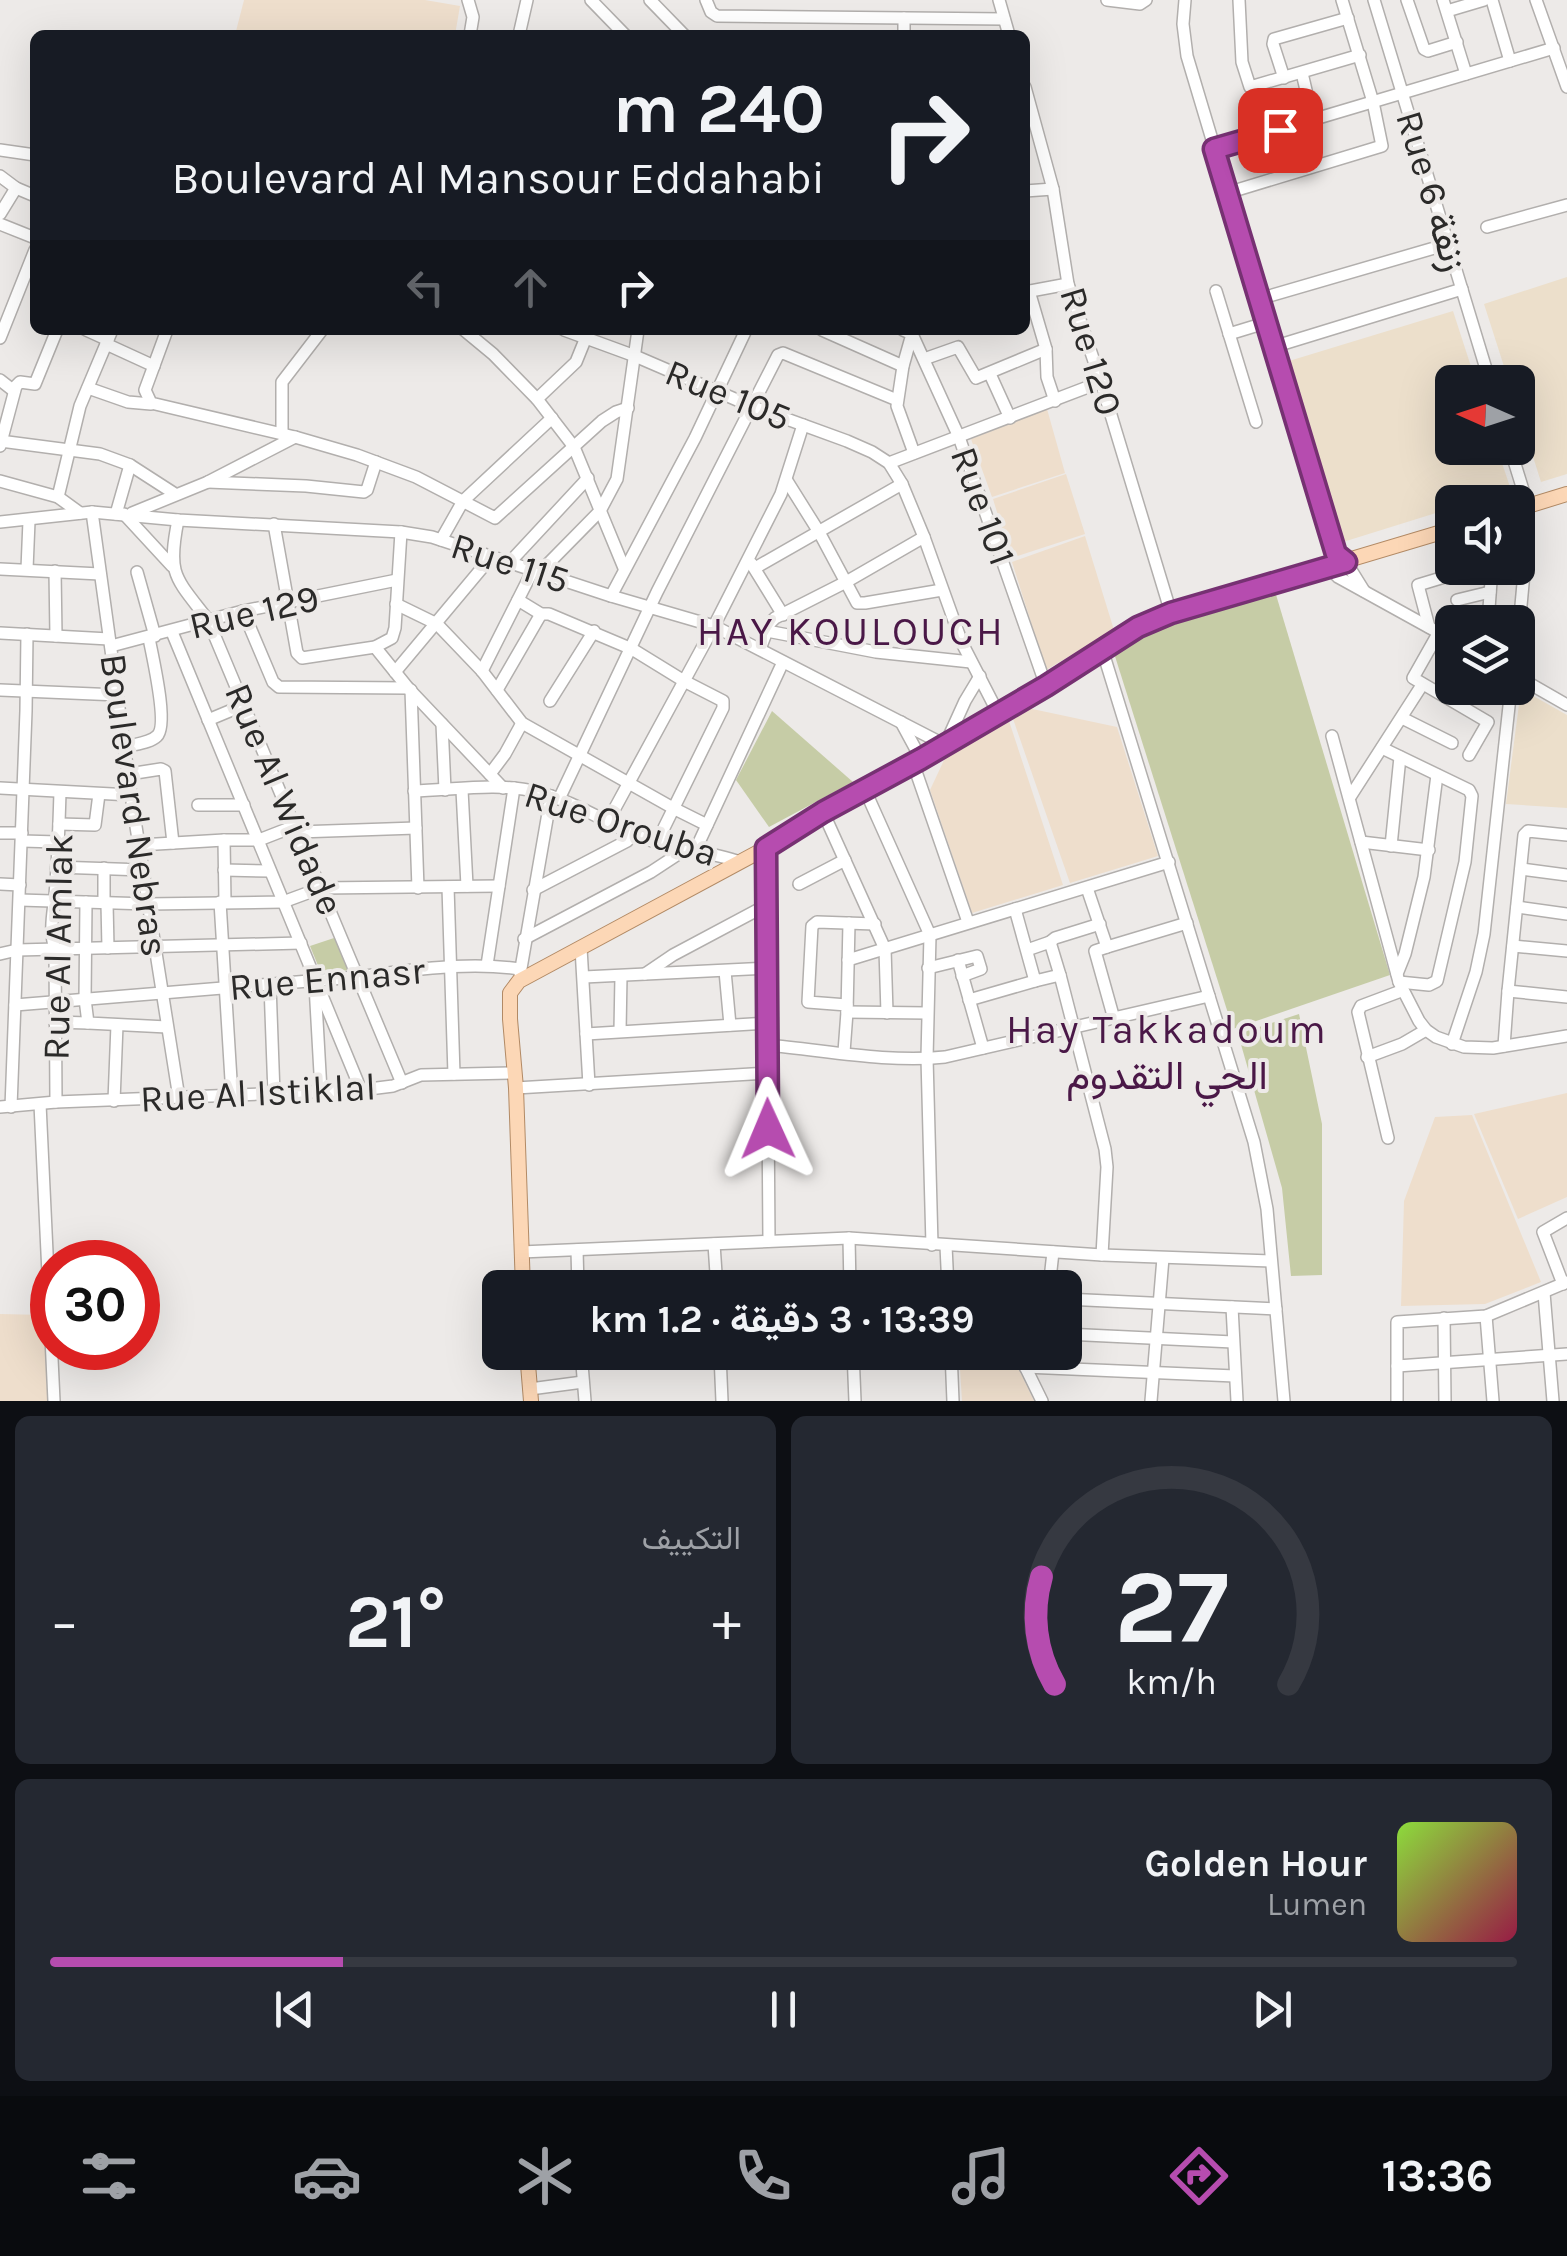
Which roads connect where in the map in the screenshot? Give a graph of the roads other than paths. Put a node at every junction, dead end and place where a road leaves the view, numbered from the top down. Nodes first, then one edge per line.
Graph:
1 (468, 0) edge
2 (526, 0) edge
3 (590, 0) edge
4 (650, 0) edge
5 (706, 0) edge
6 (999, 0) edge
7 (1107, 0) edge
8 (1146, 0) edge
9 (1185, 0) edge
10 (1239, 0) edge
11 (1342, 0) edge
12 (1374, 0) edge
13 (1407, 0) edge
14 (1483, 0) edge
15 (1536, 0) edge
16 (1445, 6) edge
17 (904, 18) junction
18 (1348, 18) junction
19 (1004, 19) junction
20 (471, 30) edge
21 (520, 30) edge
22 (620, 30) edge
23 (679, 30) edge
24 (904, 30) edge
25 (1008, 30) edge
26 (1457, 42) junction
27 (1554, 48) junction
28 (1360, 55) junction
29 (1510, 61) junction
30 (1564, 72) edge
31 (1302, 73) junction
32 (1466, 74) junction
33 (1284, 78) junction
34 (1567, 87) edge
35 (1402, 93) junction
36 (1373, 102) junction
37 (1030, 106) edge
38 (1313, 120) junction
39 (1214, 149) junction
40 (0, 150) edge
41 (30, 154) edge
42 (0, 176) edge
43 (16, 188) junction
44 (1052, 189) junction
45 (1030, 191) edge
46 (1227, 193) junction
47 (30, 194) edge
48 (1567, 205) edge
49 (0, 214) edge
50 (0, 224) edge
51 (1487, 227) dead end
52 (30, 236) edge
53 (1448, 244) junction
54 (30, 263) edge
55 (1068, 284) junction
56 (1462, 288) junction
57 (1216, 290) dead end
58 (1030, 291) edge
59 (1259, 300) junction
60 (1030, 301) edge
61 (1266, 322) junction
62 (1229, 334) junction
63 (55, 335) edge
64 (165, 335) edge
65 (318, 335) edge
66 (470, 335) edge
67 (588, 335) edge
68 (590, 335) edge
69 (637, 335) edge
70 (744, 335) edge
71 (833, 335) edge
72 (908, 335) edge
73 (911, 335) edge
74 (0, 338) edge
75 (109, 338) edge
76 (1273, 347) junction
77 (1046, 350) junction
78 (635, 356) junction
79 (924, 359) junction
80 (1485, 365) edge
81 (154, 366) junction
82 (903, 366) junction
83 (990, 374) junction
84 (0, 380) edge
85 (1101, 382) junction
86 (88, 388) junction
87 (14, 391) junction
88 (716, 391) junction
89 (536, 399) junction
90 (897, 400) junction
91 (1054, 401) junction
92 (151, 404) junction
93 (751, 406) junction
94 (628, 408) junction
95 (552, 418) junction
96 (1010, 418) junction
97 (1256, 422) dead end
98 (803, 425) junction
99 (288, 435) junction
100 (958, 437) junction
101 (0, 443) edge
102 (574, 446) junction
103 (70, 450) junction
104 (914, 453) junction
105 (376, 462) junction
106 (890, 463) junction
107 (130, 465) junction
108 (588, 478) junction
109 (0, 481) edge
110 (787, 481) junction
111 (208, 482) junction
112 (902, 484) junction
113 (176, 494) junction
114 (1567, 494) edge
115 (58, 498) junction
116 (463, 501) junction
117 (1535, 503) edge
118 (86, 512) junction
119 (600, 512) junction
120 (122, 514) junction
121 (28, 520) junction
122 (178, 520) junction
123 (0, 522) edge
124 (274, 524) junction
125 (402, 532) junction
126 (819, 532) junction
127 (1435, 534) edge
128 (924, 537) junction
129 (441, 540) junction
130 (492, 556) junction
131 (747, 556) junction
132 (1337, 561) junction
133 (510, 562) junction
134 (172, 566) junction
135 (624, 568) junction
136 (755, 568) junction
137 (0, 569) edge
138 (27, 569) junction
139 (55, 571) junction
140 (537, 571) junction
141 (138, 572) dead end
142 (100, 574) junction
143 (397, 580) junction
144 (1435, 580) edge
145 (846, 582) junction
146 (1491, 585) edge
147 (942, 590) junction
148 (1490, 592) junction
149 (611, 596) junction
150 (518, 600) junction
151 (1456, 600) dead end
152 (289, 602) junction
153 (396, 604) junction
154 (1489, 605) edge
155 (650, 608) junction
156 (243, 611) junction
157 (1171, 613) junction
158 (542, 614) junction
159 (783, 615) junction
160 (208, 620) junction
161 (437, 624) junction
162 (714, 626) junction
163 (1434, 630) junction
164 (0, 632) edge
165 (172, 632) junction
166 (594, 632) junction
167 (767, 632) junction
168 (27, 634) junction
169 (56, 636) junction
170 (152, 637) junction
171 (110, 643) junction
172 (375, 647) junction
173 (632, 649) junction
174 (760, 649) junction
175 (1102, 650) junction
176 (783, 662) junction
177 (972, 662) junction
178 (482, 671) junction
179 (395, 672) junction
180 (980, 676) junction
181 (684, 681) junction
182 (1422, 685) junction
183 (1046, 686) junction
184 (1535, 686) edge
185 (410, 689) junction
186 (0, 690) edge
187 (497, 690) junction
188 (26, 691) junction
189 (118, 695) junction
190 (550, 702) dead end
191 (1567, 704) edge
192 (244, 705) junction
193 (1510, 705) edge
194 (998, 713) junction
195 (1402, 718) junction
196 (208, 720) junction
197 (901, 722) junction
198 (522, 723) junction
199 (442, 724) junction
200 (1332, 736) dead end
201 (1452, 743) dead end
202 (945, 745) junction
203 (126, 747) junction
204 (1382, 748) junction
205 (580, 755) junction
206 (1469, 755) dead end
207 (1400, 758) junction
208 (917, 761) junction
209 (129, 774) junction
210 (490, 774) junction
211 (1437, 775) junction
212 (628, 782) junction
213 (0, 788) edge
214 (509, 788) junction
215 (24, 789) junction
216 (414, 790) junction
217 (445, 790) junction
218 (462, 790) junction
219 (865, 790) junction
220 (60, 792) junction
221 (99, 794) junction
222 (132, 795) junction
223 (555, 797) junction
224 (1350, 797) junction
225 (198, 804) dead end
226 (244, 805) junction
227 (673, 808) junction
228 (823, 812) junction
229 (608, 821) junction
230 (59, 824) junction
231 (708, 824) junction
232 (416, 828) junction
233 (296, 829) junction
234 (0, 832) edge
235 (634, 834) junction
236 (1567, 836) edge
237 (22, 837) junction
238 (224, 840) junction
239 (258, 840) junction
240 (58, 842) junction
241 (658, 842) junction
242 (1360, 842) junction
243 (174, 843) junction
244 (140, 845) junction
245 (1391, 846) junction
246 (766, 848) junction
247 (690, 850) junction
248 (1429, 850) junction
249 (845, 860) junction
250 (740, 862) junction
251 (1169, 862) junction
252 (56, 867) junction
253 (104, 868) junction
254 (1521, 869) junction
255 (144, 870) junction
256 (224, 870) junction
257 (270, 871) junction
258 (1567, 874) edge
259 (0, 884) edge
260 (800, 884) dead end
261 (20, 885) junction
262 (466, 886) junction
263 (499, 886) junction
264 (448, 887) junction
265 (321, 888) junction
266 (418, 888) junction
267 (1087, 888) junction
268 (534, 890) junction
269 (20, 900) junction
270 (54, 901) junction
271 (86, 902) junction
272 (222, 902) junction
273 (283, 902) junction
274 (106, 903) junction
275 (148, 904) junction
276 (768, 905) junction
277 (1517, 908) junction
278 (1015, 910) junction
279 (1567, 914) edge
280 (968, 922) junction
281 (848, 923) junction
282 (875, 924) junction
283 (1188, 924) junction
284 (1094, 926) junction
285 (930, 935) junction
286 (524, 939) junction
287 (1050, 942) junction
288 (301, 943) junction
289 (155, 946) junction
290 (223, 946) junction
291 (1512, 946) junction
292 (85, 948) junction
293 (108, 948) junction
294 (581, 948) junction
295 (885, 949) junction
296 (1101, 949) junction
297 (17, 950) junction
298 (54, 950) junction
299 (1027, 950) junction
300 (1567, 951) edge
301 (0, 954) edge
302 (848, 960) junction
303 (958, 960) junction
304 (486, 965) junction
305 (451, 967) junction
306 (767, 968) junction
307 (928, 968) junction
308 (725, 971) junction
309 (645, 974) junction
310 (520, 975) junction
311 (1060, 975) junction
312 (358, 976) junction
313 (621, 976) junction
314 (962, 976) junction
315 (584, 977) junction
316 (316, 981) junction
317 (1035, 981) junction
318 (1399, 982) junction
319 (270, 985) junction
320 (224, 988) junction
321 (1508, 992) junction
322 (162, 993) junction
323 (1209, 996) junction
324 (1567, 997) edge
325 (86, 1000) junction
326 (969, 1000) junction
327 (55, 1002) junction
328 (14, 1005) junction
329 (847, 1008) junction
330 (886, 1013) junction
331 (927, 1013) junction
332 (1114, 1019) junction
333 (55, 1022) junction
334 (88, 1023) junction
335 (766, 1024) junction
336 (117, 1025) junction
337 (730, 1026) junction
338 (168, 1027) junction
339 (1074, 1028) junction
340 (1426, 1030) junction
341 (620, 1032) junction
342 (586, 1034) junction
343 (1567, 1036) edge
344 (1452, 1044) junction
345 (767, 1045) junction
346 (1504, 1046) junction
347 (983, 1048) junction
348 (844, 1052) junction
349 (1367, 1057) junction
350 (928, 1058) junction
351 (767, 1073) junction
352 (454, 1074) junction
353 (515, 1080) junction
354 (402, 1082) junction
355 (590, 1085) junction
356 (362, 1090) junction
357 (320, 1092) junction
358 (274, 1094) junction
359 (232, 1096) junction
360 (179, 1098) junction
361 (114, 1101) junction
362 (56, 1102) junction
363 (40, 1104) junction
364 (5, 1107) edge
365 (1388, 1138) dead end
366 (1567, 1218) edge
367 (849, 1238) junction
368 (769, 1242) junction
369 (714, 1244) junction
370 (932, 1244) junction
371 (946, 1246) junction
372 (577, 1250) junction
373 (522, 1252) junction
374 (1054, 1252) junction
375 (1102, 1255) junction
376 (1163, 1258) junction
377 (1271, 1261) junction
378 (522, 1270) edge
379 (578, 1270) edge
380 (716, 1270) edge
381 (850, 1270) edge
382 (947, 1270) edge
383 (1052, 1270) edge
384 (1565, 1283) edge
385 (1544, 1293) junction
386 (1082, 1300) edge
387 (1160, 1304) junction
388 (1232, 1307) junction
389 (1276, 1308) junction
390 (1486, 1316) junction
391 (1444, 1318) junction
392 (1082, 1335) edge
393 (1156, 1338) junction
394 (1233, 1342) junction
395 (1567, 1354) edge
396 (1549, 1355) junction
397 (1490, 1360) junction
398 (1445, 1364) junction
399 (1397, 1366) junction
400 (529, 1370) edge
401 (582, 1370) edge
402 (721, 1370) edge
403 (854, 1370) edge
404 (952, 1370) edge
405 (1026, 1370) edge
406 (1082, 1370) edge
407 (1153, 1373) junction
408 (1235, 1376) junction
409 (583, 1382) junction
410 (530, 1395) edge
411 (1567, 1400) edge
412 (54, 1401) edge
413 (585, 1401) edge
414 (722, 1401) edge
415 (855, 1401) edge
416 (954, 1401) edge
417 (1042, 1401) edge
418 (1151, 1401) edge
419 (1236, 1401) edge
420 (1284, 1401) edge
421 (1397, 1401) edge
422 (1444, 1401) edge
423 (1493, 1401) edge
424 (1553, 1401) edge

1 - 20 street
2 - 21 street
3 - 22 street
4 - 23 street
5 - 17 street
6 - 19 street
7 - 8 street
9 - 39 street
10 - 33 street
11 - 18 street
12 - 35 street, Rue 6 زنقة
13 - 26 street
14 - 16 street
14 - 29 street
15 - 27 street
16 - 26 street
17 - 19 street
17 - 24 street
18 - 28 street
18 - 33 street
19 - 25 street
26 - 32 street
27 - 29 street
27 - 30 street
28 - 31 street
28 - 36 street
29 - 32 street
30 - 34 street
31 - 33 street
31 - 38 street
32 - 35 street
35 - 36 street
35 - 53 street, Rue 6 زنقة
36 - 38 street
36 - 46 street
37 - 44 street, Rue 120
38 - 39 street
39 - 46 street
40 - 41 street
42 - 43 street
43 - 47 street
43 - 49 street
44 - 45 street
44 - 55 street, Rue 120
46 - 59 street
48 - 51 street
50 - 52 street
53 - 56 street, Rue 6 زنقة
53 - 59 street
54 - 74 street
55 - 58 street
55 - 85 street, Rue 120
56 - 76 street
56 - 80 street, Rue 6 زنقة
57 - 62 street
59 - 61 street
60 - 77 street
61 - 62 street
61 - 76 street
62 - 97 street
63 - 87 street
64 - 81 street
65 - 99 street
66 - 89 street
67 - 89 street
68 - 78 street, Rue 105
69 - 78 street
70 - 88 street
71 - 82 street
72 - 82 street
73 - 79 street, Rue 101
75 - 81 street
75 - 86 street
76 - 132 street
77 - 83 street
77 - 91 street
78 - 88 street, Rue 105
78 - 94 street
79 - 83 street
79 - 100 street, Rue 101
81 - 92 street
82 - 90 street
83 - 96 street
84 - 87 street
85 - 91 street
85 - 157 street, Rue 120
86 - 92 street
86 - 103 street
87 - 101 street
88 - 93 street, Rue 105
88 - 135 street
89 - 95 street
90 - 93 street
90 - 104 street
91 - 96 street
92 - 99 street
93 - 98 street, Rue 105
93 - 155 street
94 - 102 street
94 - 119 street
95 - 102 street
95 - 116 street
96 - 100 street
98 - 106 street, Rue 105
98 - 110 street
99 - 105 street
99 - 111 street
100 - 104 street
100 - 183 street, Rue 101
101 - 103 street
102 - 108 street
102 - 116 street
103 - 107 street
103 - 115 street
104 - 106 street
105 - 111 street
105 - 116 street
106 - 112 street
107 - 113 street
107 - 120 street
108 - 119 street
108 - 133 street
109 - 115 street, Rue 115
110 - 126 street
110 - 131 street
111 - 113 street
112 - 126 street
112 - 128 street
113 - 120 street
114 - 117 main road
115 - 118 street, Rue 115
116 - 129 street
118 - 120 street, Rue 115
118 - 121 street
118 - 142 street, Boulevard Nebras
119 - 135 street
119 - 140 street
120 - 122 street, Rue 115
120 - 134 street, Rue Al Widade
121 - 123 street
121 - 138 street
122 - 124 street, Rue 115
122 - 134 street
124 - 125 street, Rue 115
124 - 152 street
125 - 129 street, Rue 115
125 - 143 street
126 - 136 street
126 - 145 street
127 - 132 main road
128 - 145 street
128 - 147 street
129 - 130 street, Rue 115
130 - 133 street, Rue 115
130 - 161 street
131 - 136 street
131 - 162 street
132 - 157 main road
132 - 163 street
133 - 140 street, Rue 115
134 - 160 street, Rue Al Widade
135 - 149 street
136 - 159 street
137 - 138 street
138 - 139 street
139 - 142 street
139 - 169 street
140 - 149 street, Rue 115
140 - 150 street
141 - 170 street
142 - 171 street, Boulevard Nebras
143 - 152 street, Rue 129
143 - 153 street
144 - 163 street
145 - 147 street
145 - 159 street
146 - 148 street
147 - 177 street
148 - 151 street
148 - 154 street
149 - 155 street, Rue 115
150 - 158 street
150 - 178 street
152 - 156 street, Rue 129
152 - 172 street
153 - 161 street
153 - 172 street
155 - 162 street, Rue 115
155 - 173 street
156 - 160 street, Rue 129
156 - 185 street
157 - 175 main road
158 - 166 street
158 - 187 street
159 - 167 street
160 - 165 street, Rue 129
160 - 192 street, Rue Al Widade
161 - 178 street
161 - 179 street
162 - 174 street, Rue 115
162 - 181 street
163 - 182 street
164 - 168 street, Rue 129
165 - 170 street, Rue 129
165 - 196 street
166 - 173 street
166 - 190 street
167 - 174 street
167 - 177 street
168 - 169 street, Rue 129
168 - 188 street
169 - 171 street, Rue 129
170 - 171 street, Rue 129
170 - 203 street
171 - 189 street, Boulevard Nebras
172 - 179 street
173 - 181 street
173 - 205 street
174 - 176 street, Rue 115
175 - 183 main road
175 - 251 street
176 - 197 street, Rue 115
176 - 231 street
177 - 180 street
178 - 187 street
179 - 185 street
180 - 194 street
180 - 202 street
181 - 212 street
181 - 227 street
182 - 195 street
182 - 206 street
183 - 194 main road
184 - 191 street
185 - 199 street
185 - 216 street
186 - 188 street
187 - 198 street
188 - 189 street
188 - 215 street
189 - 203 street, Boulevard Nebras
192 - 196 street
192 - 233 street, Rue Al Widade
193 - 344 street
194 - 202 main road
195 - 201 street
195 - 204 street
196 - 226 street
197 - 202 street, Rue 115
197 - 208 street
198 - 205 street
198 - 210 street
199 - 210 street
199 - 217 street
200 - 224 street
202 - 208 main road
203 - 209 street, Boulevard Nebras
204 - 207 street
204 - 224 street
205 - 212 street
205 - 223 street
207 - 211 street
207 - 245 street
208 - 219 main road
208 - 280 street
209 - 222 street, Boulevard Nebras
209 - 243 street
210 - 214 street
211 - 248 street
211 - 318 street
212 - 227 street
212 - 229 street
213 - 215 street
214 - 218 street, Rue Orouba
214 - 223 street, Rue Orouba
214 - 263 street
215 - 220 street
215 - 237 street
216 - 217 street, Rue Orouba
216 - 232 street
217 - 218 street, Rue Orouba
218 - 262 street
219 - 228 main road
219 - 285 street
220 - 221 street
220 - 230 street, Rue Al Amlak
221 - 222 street
221 - 230 street
222 - 244 street, Boulevard Nebras
223 - 229 street, Rue Orouba
223 - 268 street
224 - 242 street
225 - 226 street
226 - 239 street
227 - 231 street
227 - 241 street
228 - 246 main road
228 - 249 street
229 - 235 street, Rue Orouba
230 - 240 street, Rue Al Amlak
231 - 247 street
232 - 233 street
232 - 266 street
233 - 239 street
233 - 265 street, Rue Al Widade
234 - 237 street
235 - 241 street, Rue Orouba
235 - 268 street
236 - 254 street
237 - 240 street
237 - 261 street
238 - 239 street
238 - 243 street
238 - 256 street
239 - 257 street
240 - 252 street, Rue Al Amlak
241 - 247 street, Rue Orouba
242 - 245 street
242 - 318 street
243 - 244 street
244 - 255 street, Boulevard Nebras
245 - 248 street
246 - 250 main road
246 - 276 street
247 - 250 street, Rue Orouba
247 - 286 street
248 - 318 street
249 - 260 street
249 - 282 street
250 - 294 main road
251 - 267 street
251 - 283 street
252 - 253 street
252 - 270 street, Rue Al Amlak
253 - 255 street
253 - 274 street
254 - 258 street
254 - 277 street
255 - 275 street, Boulevard Nebras
256 - 257 street
256 - 272 street
257 - 273 street
259 - 261 street
261 - 269 street
262 - 263 street
262 - 264 street
263 - 304 street
264 - 266 street
264 - 305 street
265 - 266 street
265 - 273 street
265 - 312 street, Rue Al Widade
267 - 278 street
267 - 284 street
268 - 286 street
269 - 270 street
269 - 297 street
270 - 271 street
270 - 298 street, Rue Al Amlak
271 - 274 street
271 - 292 street
272 - 273 street
272 - 275 street
272 - 290 street
273 - 288 street
274 - 275 street
274 - 293 street
275 - 289 street, Boulevard Nebras
276 - 306 street
276 - 309 street
277 - 279 street
277 - 291 street
278 - 280 street
278 - 299 street
280 - 285 street
281 - 282 street
281 - 302 street
281 - 329 street
282 - 295 street
283 - 296 street
283 - 323 street
284 - 287 street
284 - 296 street
285 - 295 street
285 - 307 street
286 - 310 street
287 - 299 street
287 - 311 street
288 - 290 street
288 - 316 street
289 - 290 street
289 - 293 street
289 - 322 street, Boulevard Nebras
290 - 320 street
291 - 300 street
291 - 321 street
292 - 293 street
292 - 298 street
292 - 325 street
294 - 310 main road
294 - 315 street
295 - 302 street
295 - 330 street
296 - 332 street
297 - 298 street
297 - 301 street
297 - 328 street
298 - 327 street, Rue Al Amlak
299 - 317 street
302 - 329 street
303 - 307 street
303 - 314 street
303 - 314 street
304 - 305 street, Rue Ennasr
304 - 310 street, Rue Ennasr
305 - 312 street, Rue Ennasr
305 - 352 street
306 - 308 street
306 - 335 street
307 - 331 street
308 - 309 street
308 - 337 street
309 - 313 street
310 - 353 main road
311 - 317 street
311 - 339 street
312 - 316 street, Rue Ennasr
312 - 354 street, Rue Al Widade
313 - 315 street
313 - 341 street
314 - 326 street
315 - 342 street
316 - 319 street, Rue Ennasr
316 - 356 street
316 - 357 street
317 - 326 street
318 - 340 street
318 - 349 street
319 - 320 street, Rue Ennasr
319 - 358 street
320 - 322 street, Rue Ennasr
320 - 359 street
321 - 324 street
321 - 346 street
322 - 325 street, Rue Ennasr
322 - 338 street, Boulevard Nebras
323 - 332 street
323 - 377 street
325 - 327 street, Rue Ennasr
325 - 334 street
326 - 347 street
327 - 328 street, Rue Ennasr
327 - 333 street, Rue Al Amlak
328 - 364 street
329 - 330 street
329 - 348 street
330 - 331 street
331 - 350 street
332 - 339 street
333 - 334 street
333 - 362 street, Rue Al Amlak
334 - 336 street
335 - 337 street
335 - 345 street
336 - 338 street
336 - 361 street
337 - 341 street
338 - 360 street, Boulevard Nebras
339 - 347 street
339 - 375 street
340 - 344 street
340 - 349 street
341 - 342 street
342 - 355 street
343 - 346 street
344 - 346 street
345 - 348 street
345 - 351 street
347 - 350 street
348 - 350 street
349 - 365 street
350 - 370 street
351 - 355 street, Rue Al Istiklal
351 - 368 street
352 - 353 street, Rue Al Istiklal
352 - 354 street, Rue Al Istiklal
353 - 355 street, Rue Al Istiklal
353 - 373 main road
354 - 356 street, Rue Al Istiklal
356 - 357 street, Rue Al Istiklal
357 - 358 street, Rue Al Istiklal
358 - 359 street, Rue Al Istiklal
359 - 360 street, Rue Al Istiklal
360 - 361 street, Rue Al Istiklal
361 - 362 street, Rue Al Istiklal
362 - 363 street, Rue Al Istiklal
363 - 364 street, Rue Al Istiklal
363 - 412 street
366 - 384 street
367 - 368 street
367 - 370 street
367 - 381 street
368 - 369 street
369 - 372 street
369 - 380 street
370 - 371 street
371 - 374 street
371 - 382 street
372 - 373 street
372 - 379 street
373 - 378 main road
374 - 375 street
374 - 383 street
375 - 376 street
376 - 377 street
376 - 387 street
377 - 389 street
384 - 385 street
385 - 390 street
385 - 396 street
386 - 387 street
387 - 388 street
387 - 393 street
388 - 389 street
388 - 394 street
389 - 420 street
390 - 391 street
390 - 397 street
391 - 398 street
391 - 399 street
392 - 393 street
393 - 394 street
393 - 407 street
394 - 408 street
395 - 396 street
396 - 397 street
396 - 424 street
397 - 398 street
397 - 423 street
398 - 399 street
398 - 422 street
399 - 421 street
400 - 410 main road
401 - 409 street
402 - 414 street
403 - 415 street
404 - 416 street
405 - 417 street
406 - 407 street
407 - 408 street
407 - 418 street
408 - 419 street
409 - 410 street
409 - 413 street
411 - 424 street

